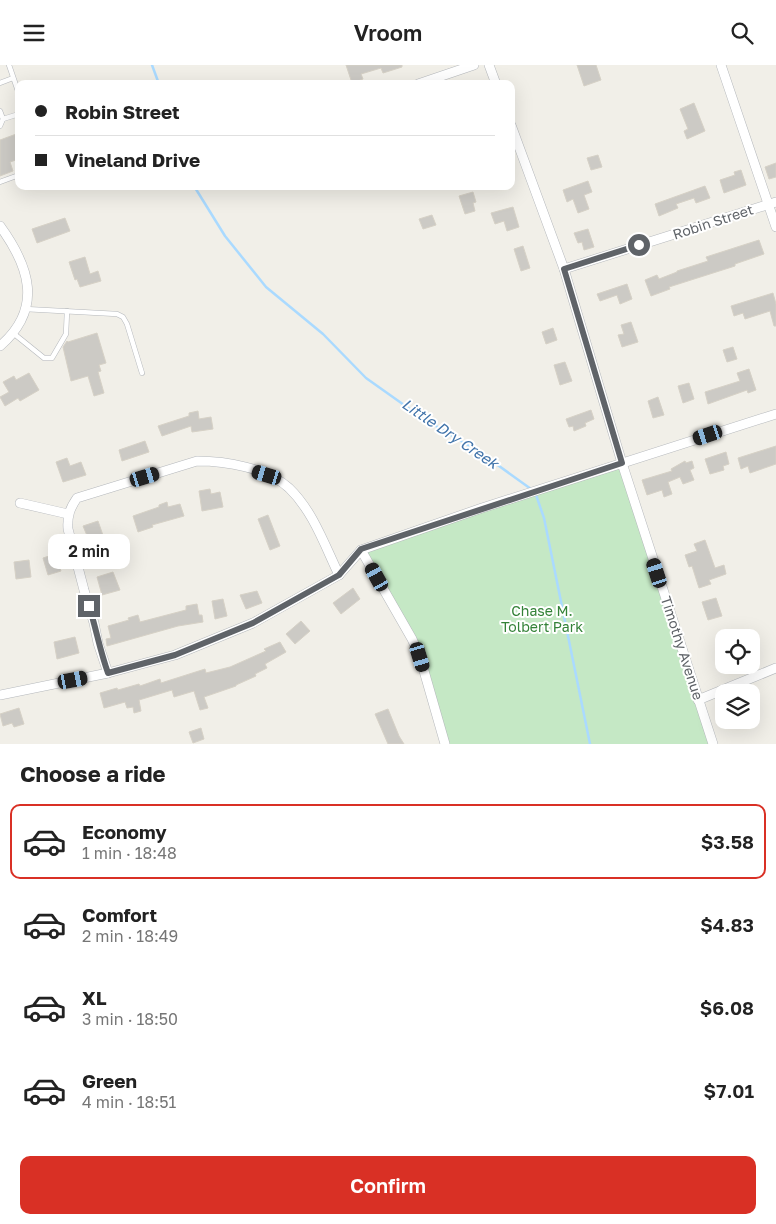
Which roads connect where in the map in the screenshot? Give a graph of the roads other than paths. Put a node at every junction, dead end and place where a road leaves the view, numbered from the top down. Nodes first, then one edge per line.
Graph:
1 (9, 65) edge
2 (474, 65) edge
3 (489, 65) edge
4 (721, 65) edge
5 (13, 78) junction
6 (430, 80) edge
7 (495, 80) edge
8 (0, 83) edge
9 (15, 83) edge
10 (0, 111) edge
11 (15, 115) edge
12 (3, 119) junction
13 (0, 126) edge
14 (515, 136) edge
15 (15, 176) edge
16 (0, 182) edge
17 (772, 203) edge
18 (0, 226) edge
19 (776, 227) edge
20 (564, 269) junction
21 (25, 309) junction
22 (68, 311) junction
23 (13, 333) junction
24 (0, 346) edge
25 (142, 373) dead end
26 (776, 414) edge
27 (622, 463) junction
28 (20, 503) dead end
29 (68, 514) junction
30 (361, 549) junction
31 (339, 575) junction
32 (776, 668) edge
33 (108, 673) junction
34 (0, 695) edge
35 (698, 701) junction
36 (444, 744) edge
37 (713, 744) edge

1 - 5 lane
2 - 6 street
3 - 7 street
4 - 17 street
5 - 8 lane
5 - 9 lane
10 - 12 lane
11 - 12 lane
12 - 13 lane
14 - 20 street, Timothy Avenue
15 - 16 lane
17 - 19 street
17 - 20 street, Robin Street
18 - 21 street
20 - 27 street, Timothy Avenue
21 - 22 lane
21 - 23 street
22 - 23 lane
22 - 25 lane
23 - 24 street
26 - 27 street
27 - 30 street
27 - 35 street, Timothy Avenue
28 - 29 street
29 - 31 street
29 - 33 street
30 - 31 street
30 - 36 street
31 - 33 street
32 - 35 street
33 - 34 street
35 - 37 street, Timothy Avenue

